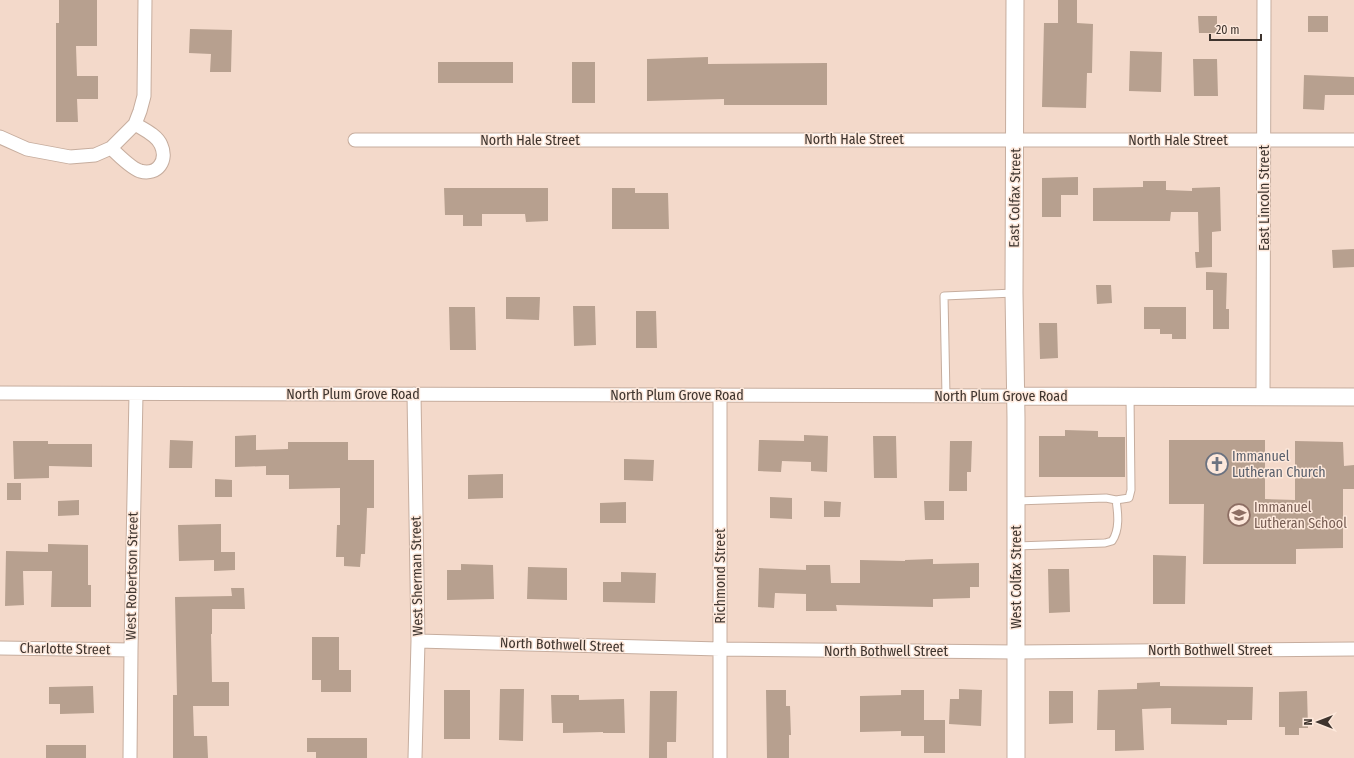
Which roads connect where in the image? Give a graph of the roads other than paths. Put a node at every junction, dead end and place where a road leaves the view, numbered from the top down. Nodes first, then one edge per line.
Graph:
1 (145, 0) edge
2 (1015, 0) edge
3 (1264, 0) edge
4 (135, 124) junction
5 (0, 137) edge
6 (1015, 139) junction
7 (355, 140) dead end
8 (1264, 140) junction
9 (1354, 140) edge
10 (111, 148) junction
11 (1014, 293) junction
12 (0, 393) edge
13 (136, 394) junction
14 (414, 394) junction
15 (720, 395) junction
16 (946, 396) junction
17 (1015, 396) junction
18 (1130, 396) junction
19 (1264, 396) junction
20 (1354, 397) edge
21 (1116, 500) junction
22 (1015, 501) junction
23 (1015, 546) junction
24 (418, 641) junction
25 (0, 648) edge
26 (720, 649) junction
27 (1354, 649) edge
28 (131, 650) junction
29 (1016, 652) junction
30 (130, 758) edge
31 (416, 758) edge
32 (720, 758) edge
33 (1016, 758) edge

1 - 4 street
2 - 6 street, East Colfax Street
3 - 8 street, East Lincoln Street
4 - 10 street
4 - 10 street
5 - 10 street
6 - 7 street, North Hale Street
6 - 8 street, North Hale Street
6 - 11 street, East Colfax Street
8 - 9 street, North Hale Street
8 - 19 street, East Lincoln Street
11 - 16 lane
11 - 17 street, East Colfax Street
12 - 13 street, North Plum Grove Road
13 - 14 street, North Plum Grove Road
13 - 28 street, West Robertson Street
14 - 15 street, North Plum Grove Road
14 - 24 street, West Sherman Street
15 - 16 street, North Plum Grove Road
15 - 26 street, Richmond Street
16 - 17 street, North Plum Grove Road
17 - 18 street, North Plum Grove Road
17 - 22 street, West Colfax Street
18 - 19 street, North Plum Grove Road
18 - 21 lane
19 - 20 street, North Plum Grove Road
21 - 22 lane
21 - 23 lane
22 - 23 street, West Colfax Street
23 - 29 street, West Colfax Street
24 - 26 street, North Bothwell Street
24 - 31 street, West Sherman Street
25 - 28 street, Charlotte Street
26 - 29 street, North Bothwell Street
26 - 32 street, Richmond Street
27 - 29 street, North Bothwell Street
28 - 30 street, West Robertson Street
29 - 33 street, West Colfax Street

